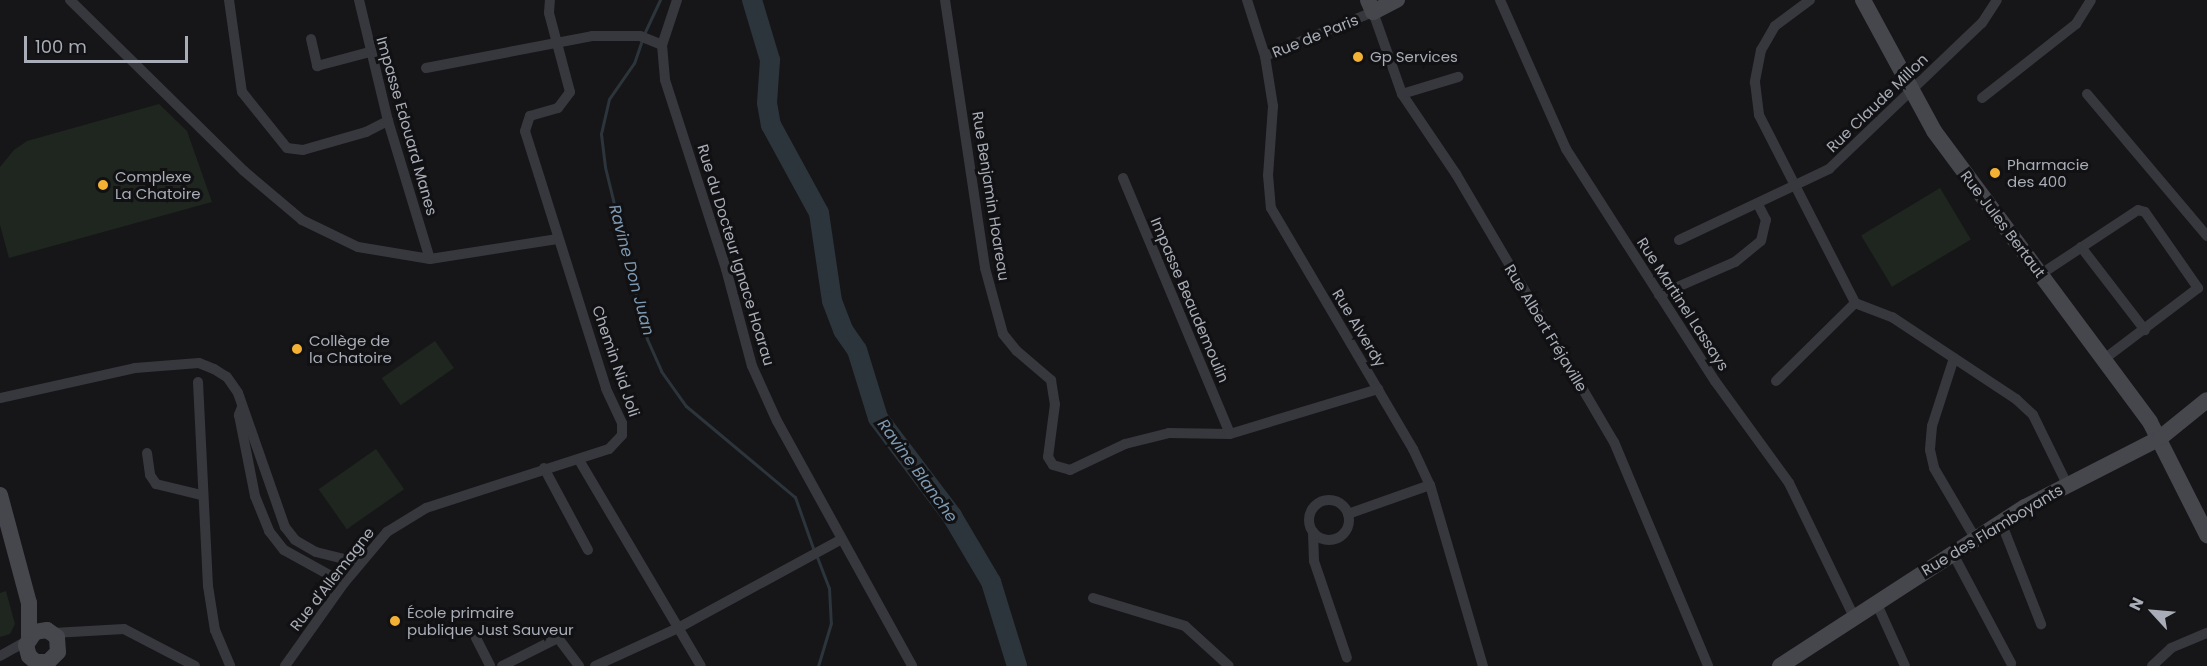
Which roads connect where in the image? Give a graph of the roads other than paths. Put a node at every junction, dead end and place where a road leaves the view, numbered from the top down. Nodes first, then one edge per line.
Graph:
1 (69, 0) edge
2 (230, 0) edge
3 (358, 0) edge
4 (550, 0) edge
5 (677, 0) edge
6 (945, 0) edge
7 (1247, 0) edge
8 (1398, 0) edge
9 (1500, 0) edge
10 (1810, 0) edge
11 (1863, 0) edge
12 (1997, 0) edge
13 (2091, 0) edge
14 (1371, 6) edge
15 (311, 39) dead end
16 (657, 43) junction
17 (558, 44) junction
18 (370, 52) junction
19 (1265, 56) junction
20 (426, 68) dead end
21 (1458, 77) dead end
22 (1911, 91) junction
23 (1402, 94) junction
24 (2087, 94) dead end
25 (1982, 98) dead end
26 (388, 121) junction
27 (1123, 178) dead end
28 (1797, 187) junction
29 (1758, 204) junction
30 (2207, 236) edge
31 (558, 238) junction
32 (1679, 240) dead end
33 (2081, 247) junction
34 (430, 259) junction
35 (2041, 274) junction
36 (1659, 295) junction
37 (1855, 303) junction
38 (2145, 330) junction
39 (1954, 358) junction
40 (2104, 359) junction
41 (1776, 381) dead end
42 (198, 382) dead end
43 (1378, 389) junction
44 (0, 398) edge
45 (2207, 400) edge
46 (243, 406) junction
47 (1230, 434) junction
48 (2160, 438) junction
49 (147, 453) dead end
50 (579, 460) junction
51 (544, 468) junction
52 (2067, 484) junction
53 (1430, 485) junction
54 (0, 495) edge
55 (201, 495) junction
56 (1348, 514) junction
57 (2001, 522) junction
58 (1313, 532) junction
59 (2207, 535) edge
60 (1975, 538) junction
61 (842, 539) junction
62 (588, 550) dead end
63 (1952, 552) junction
64 (360, 563) junction
65 (344, 583) junction
66 (1093, 598) dead end
67 (1876, 603) junction
68 (1854, 617) junction
69 (2041, 624) dead end
70 (680, 627) junction
71 (2207, 633) edge
72 (476, 638) dead end
73 (42, 650) edge
74 (0, 656) edge
75 (1347, 658) dead end
76 (1790, 663) edge
77 (2011, 663) dead end
78 (195, 666) edge
79 (230, 666) edge
80 (285, 666) edge
81 (490, 666) edge
82 (502, 666) edge
83 (579, 666) edge
84 (595, 666) edge
85 (701, 666) edge
86 (912, 666) edge
87 (1229, 666) edge
88 (1483, 666) edge
89 (1708, 666) edge
90 (1905, 666) edge
91 (2152, 666) edge

1 - 34 street
2 - 26 street
3 - 18 street, Impasse Edouard Manes
4 - 17 street, Chemin Nid Joli
5 - 16 street, Rue du Docteur Ignace Hoarau
6 - 47 street, Rue Benjamin Hoareau
7 - 19 street, Rue Alverdy
8 - 14 street, Rue de Paris
9 - 36 street, Rue Martinel Lassays
10 - 28 street
11 - 22 street, Rue Jules Bertaut
12 - 22 street, Rue Claude Millon
13 - 25 street
14 - 19 street, Rue de Paris
14 - 23 street, Rue Albert Fréjaville
15 - 18 street
16 - 17 street
16 - 61 street, Rue du Docteur Ignace Hoarau
17 - 20 street
17 - 31 street, Chemin Nid Joli
18 - 26 street, Impasse Edouard Manes
19 - 43 street, Rue Alverdy
21 - 23 street
22 - 28 street, Rue Claude Millon
22 - 35 street, Rue Jules Bertaut
23 - 89 street, Rue Albert Fréjaville
24 - 30 street
26 - 34 street, Impasse Edouard Manes
27 - 47 street, Impasse Beaudemoulin
28 - 29 street, Rue Claude Millon
28 - 37 street
29 - 32 street, Rue Claude Millon
29 - 36 street
31 - 34 street
31 - 50 street, Chemin Nid Joli
33 - 35 street
33 - 38 street
33 - 38 street
35 - 40 street, Rue Jules Bertaut
36 - 68 street, Rue Martinel Lassays
37 - 39 street
37 - 41 street
38 - 40 street
39 - 52 street
39 - 60 street
40 - 48 street, Rue Jules Bertaut
42 - 55 street
43 - 47 street, Rue Benjamin Hoareau
43 - 53 street, Rue Alverdy
44 - 46 street
45 - 48 street, Rue des Flamboyants
46 - 64 street
46 - 65 street
48 - 52 street, Rue des Flamboyants
48 - 59 street, Rue Jules Bertaut
49 - 55 street
50 - 51 street, Rue d'Allemagne
50 - 70 street
51 - 62 street
51 - 64 street, Rue d'Allemagne
52 - 57 street, Rue des Flamboyants
53 - 56 street
53 - 88 street, Rue Alverdy
54 - 73 street
55 - 79 street
56 - 58 street
56 - 58 street
57 - 60 street, Rue des Flamboyants
57 - 69 street
58 - 75 street
60 - 63 street, Rue des Flamboyants
61 - 70 street
61 - 86 street, Rue du Docteur Ignace Hoarau
63 - 67 street, Rue des Flamboyants
63 - 77 street
64 - 65 street, Rue d'Allemagne
65 - 80 street, Rue d'Allemagne
66 - 87 street
67 - 68 street, Rue des Flamboyants
67 - 90 street
68 - 76 street, Rue des Flamboyants
70 - 84 street
70 - 85 street
71 - 91 street
72 - 81 street
73 - 74 street
73 - 78 street
82 - 83 street

